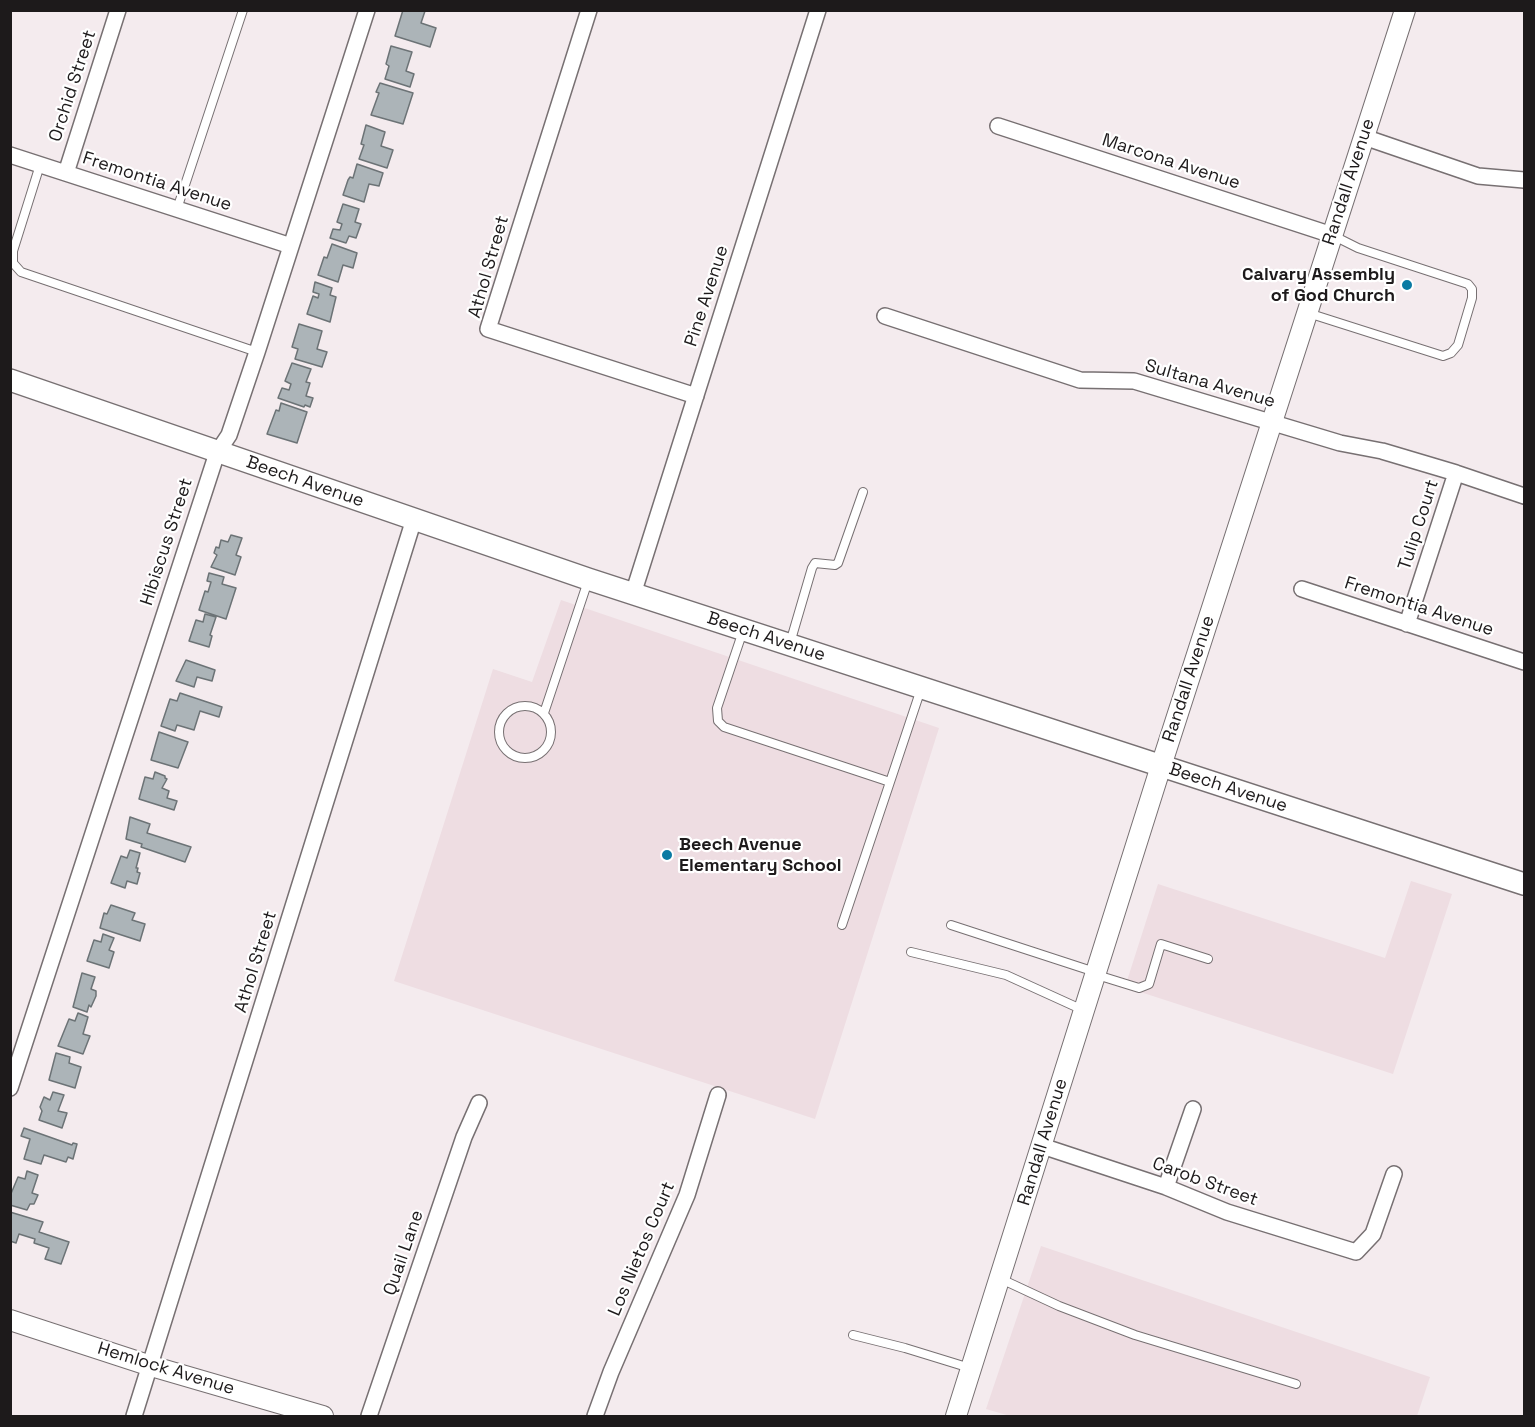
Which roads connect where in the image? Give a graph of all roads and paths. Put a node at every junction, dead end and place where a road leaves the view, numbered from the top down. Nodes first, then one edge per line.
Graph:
1 (118, 10) edge
2 (243, 10) edge
3 (367, 10) edge
4 (589, 10) edge
5 (818, 10) edge
6 (1405, 10) edge
7 (998, 126) dead end
8 (1364, 137) junction
9 (10, 155) edge
10 (40, 165) junction
11 (66, 173) junction
12 (1524, 180) edge
13 (177, 209) junction
14 (1332, 235) junction
15 (291, 246) junction
16 (1307, 313) junction
17 (885, 316) dead end
18 (257, 352) junction
19 (10, 380) edge
20 (696, 396) junction
21 (1271, 422) junction
22 (217, 453) junction
23 (1456, 473) junction
24 (863, 492) dead end
25 (1524, 496) edge
26 (414, 519) junction
27 (588, 579) junction
28 (1302, 589) dead end
29 (633, 594) junction
30 (1407, 624) junction
31 (743, 630) junction
32 (789, 644) junction
33 (1524, 662) edge
34 (921, 687) junction
35 (544, 713) junction
36 (1161, 766) junction
37 (890, 782) junction
38 (1524, 884) edge
39 (842, 925) dead end
40 (951, 925) dead end
41 (911, 952) dead end
42 (1208, 959) dead end
43 (1096, 974) junction
44 (1084, 1011) junction
45 (10, 1088) edge
46 (718, 1095) dead end
47 (479, 1103) dead end
48 (1193, 1109) dead end
49 (1042, 1146) junction
50 (1394, 1174) dead end
51 (1166, 1187) junction
52 (1000, 1278) junction
53 (10, 1320) edge
54 (853, 1335) dead end
55 (151, 1366) junction
56 (971, 1369) junction
57 (1296, 1384) dead end
58 (134, 1416) edge
59 (323, 1416) edge
60 (369, 1416) edge
61 (595, 1416) edge
62 (956, 1416) edge

1 - 11 street, Orchid Street
2 - 13 lane
3 - 15 street, Hibiscus Street
4 - 20 street, Athol Street
5 - 20 street, Pine Avenue
6 - 8 street, Randall Avenue
7 - 14 street, Marcona Avenue
8 - 12 street
8 - 14 street, Randall Avenue
9 - 10 street, Fremontia Avenue
10 - 11 street, Fremontia Avenue
10 - 18 lane
11 - 13 street, Fremontia Avenue
13 - 15 street, Fremontia Avenue
14 - 16 street, Randall Avenue
14 - 16 lane
15 - 18 street, Hibiscus Street
16 - 21 street, Randall Avenue
17 - 21 street, Sultana Avenue
18 - 22 street, Hibiscus Street
19 - 22 main road, Beech Avenue
20 - 29 street, Pine Avenue
21 - 23 street, Sultana Avenue
21 - 36 street, Randall Avenue
22 - 26 main road, Beech Avenue
22 - 45 street, Hibiscus Street
23 - 25 street, Sultana Avenue
23 - 30 street, Tulip Court
24 - 32 lane
26 - 27 main road, Beech Avenue
26 - 55 street, Athol Street
27 - 29 main road, Beech Avenue
27 - 35 lane
28 - 30 street, Fremontia Avenue
29 - 31 main road, Beech Avenue
30 - 33 street, Fremontia Avenue
31 - 32 main road, Beech Avenue
31 - 37 lane
32 - 34 main road, Beech Avenue
34 - 36 main road, Beech Avenue
34 - 37 lane
35 - 35 lane
36 - 38 main road, Beech Avenue
36 - 43 street, Randall Avenue
37 - 39 lane
40 - 43 lane
41 - 44 lane
42 - 43 lane
43 - 44 street, Randall Avenue
44 - 49 street, Randall Avenue
46 - 61 street, Los Nietos Court
47 - 60 street, Quail Lane
48 - 51 street
49 - 51 street, Carob Street
49 - 52 street, Randall Avenue
50 - 51 street, Carob Street
52 - 56 street, Randall Avenue
52 - 57 lane
53 - 55 street, Hemlock Avenue
54 - 56 lane
55 - 58 street, Athol Street
55 - 59 street, Hemlock Avenue
56 - 62 street, Randall Avenue

